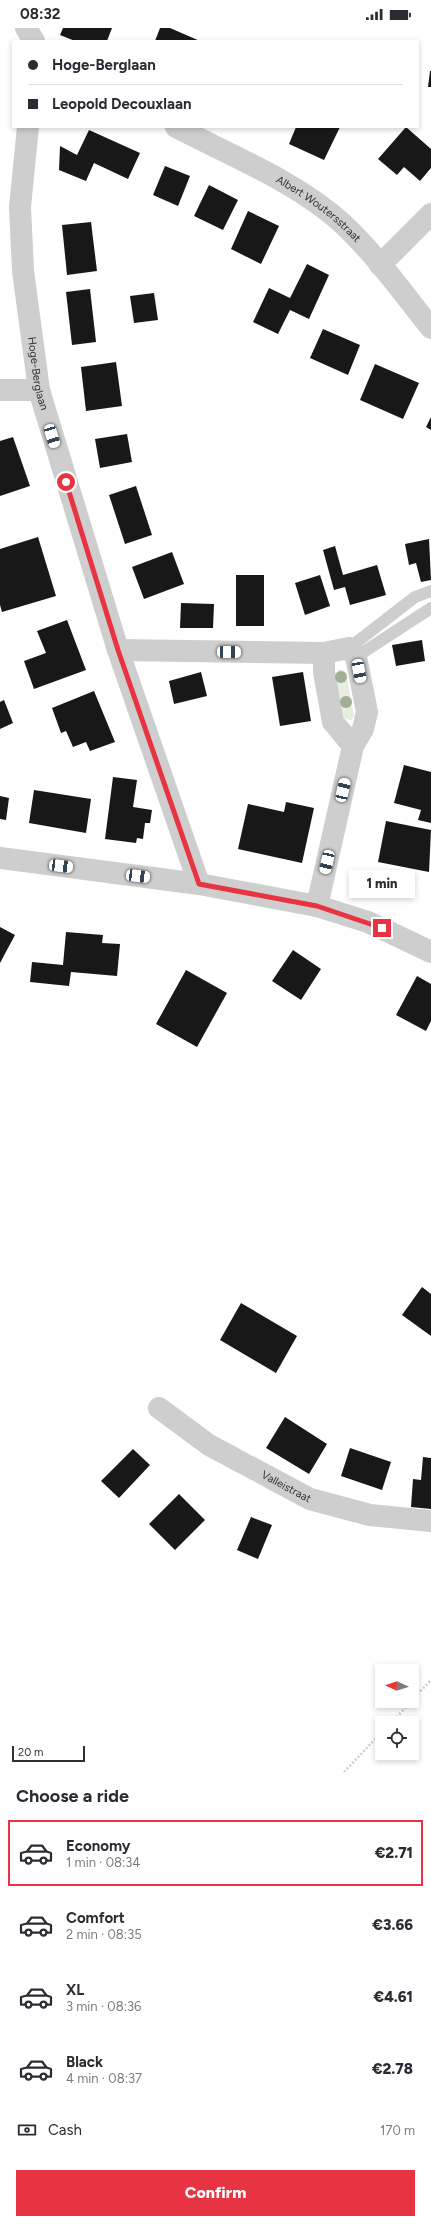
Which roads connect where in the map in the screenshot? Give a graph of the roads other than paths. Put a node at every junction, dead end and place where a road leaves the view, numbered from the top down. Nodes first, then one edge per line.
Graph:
1 (26, 28) edge
2 (33, 40) edge
3 (28, 128) edge
4 (178, 128) edge
5 (431, 214) edge
6 (380, 266) junction
7 (431, 328) edge
8 (0, 390) edge
9 (39, 390) junction
10 (431, 591) edge
11 (431, 608) edge
12 (118, 650) junction
13 (324, 653) junction
14 (353, 653) junction
15 (353, 746) junction
16 (0, 858) edge
17 (199, 884) junction
18 (317, 906) junction
19 (428, 948) edge
20 (159, 1408) dead end
21 (431, 1521) edge

1 - 2 street
3 - 9 street, Hoge-Berglaan
4 - 6 street, Albert Woutersstraat
5 - 6 street
6 - 7 street, Albert Woutersstraat
8 - 9 street
9 - 12 street, Hoge-Berglaan
10 - 14 lane
11 - 14 lane
12 - 13 street
12 - 17 street, Hoge-Berglaan
13 - 14 street
13 - 15 street
14 - 15 street
15 - 18 street
16 - 17 street
17 - 18 street
18 - 19 street
20 - 21 street, Valleistraat

